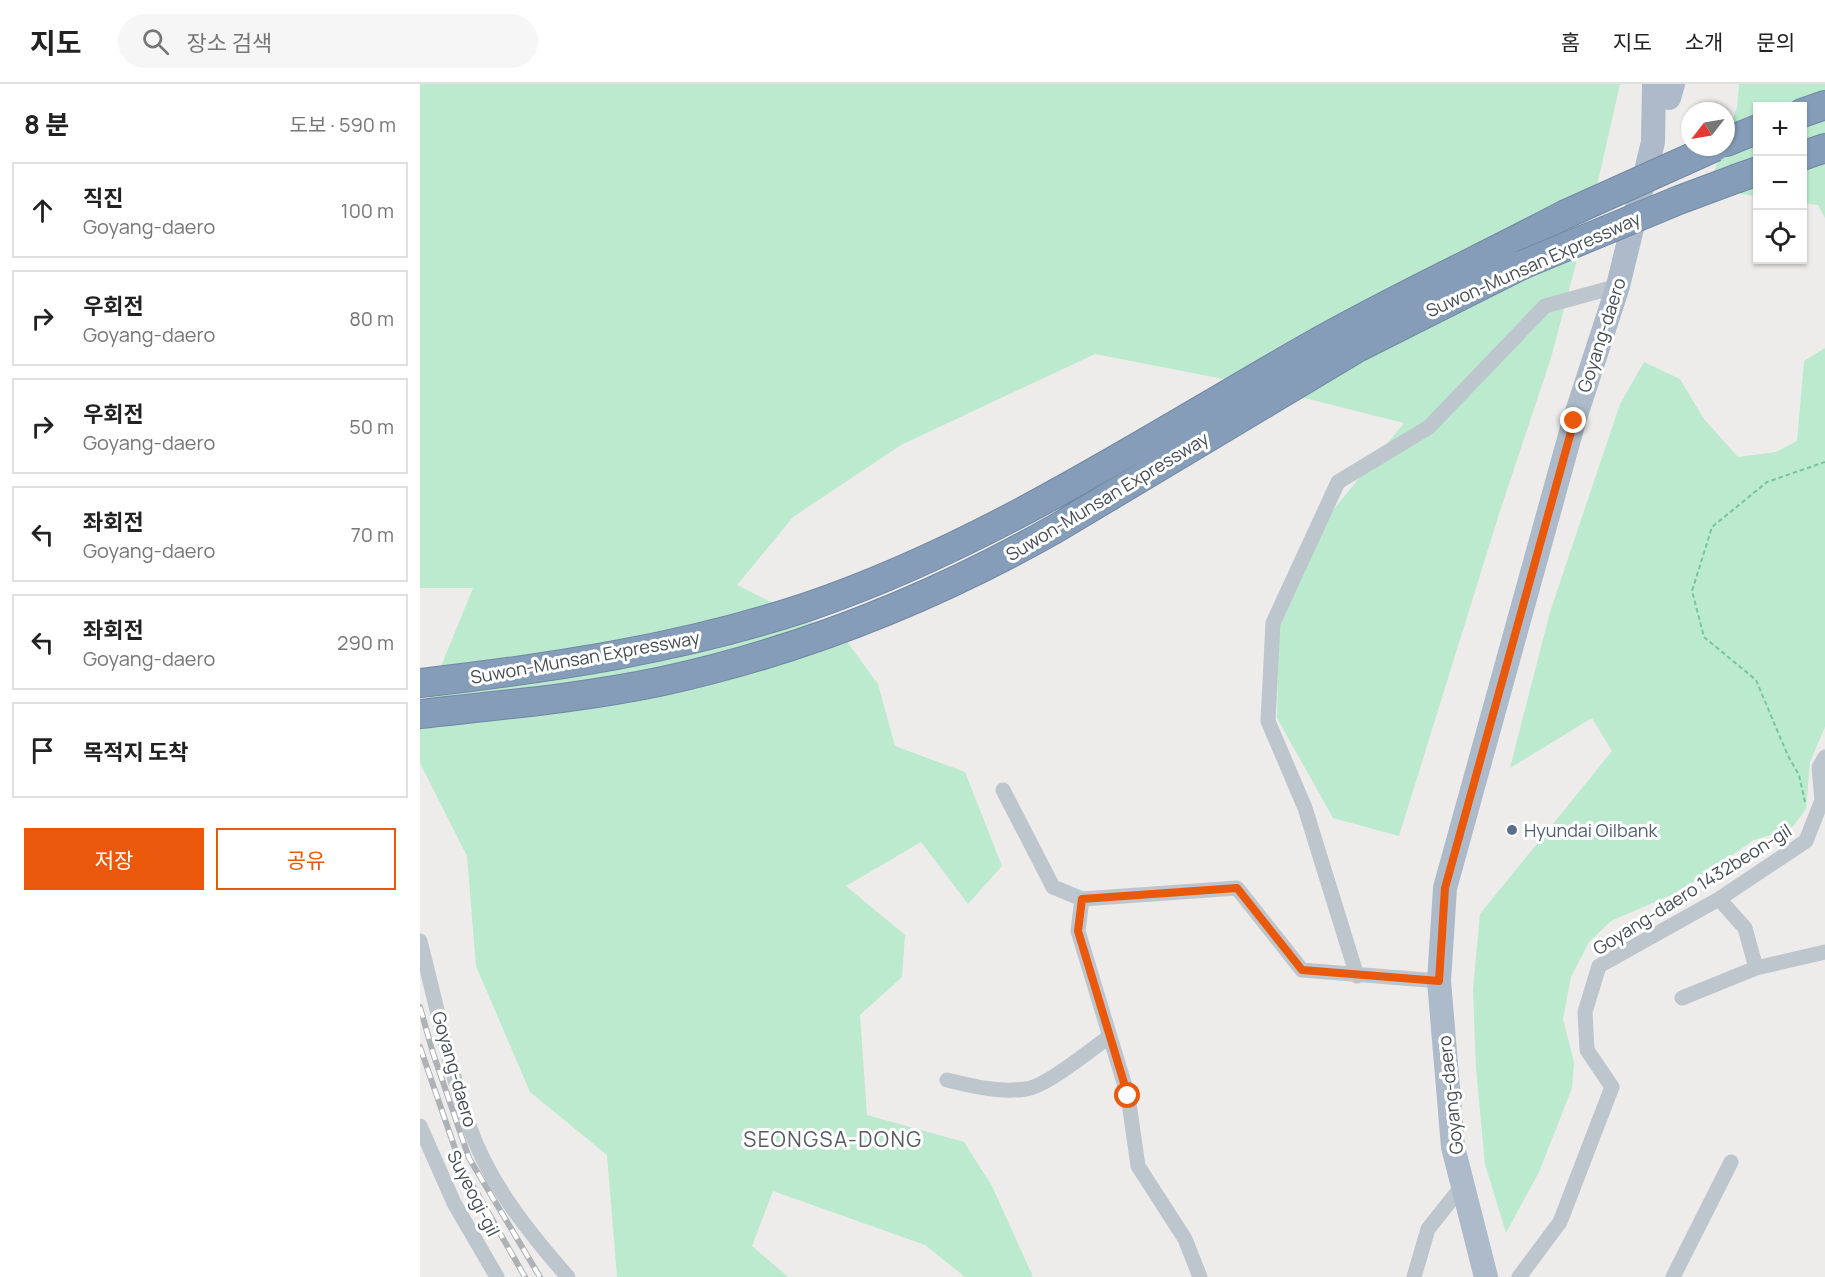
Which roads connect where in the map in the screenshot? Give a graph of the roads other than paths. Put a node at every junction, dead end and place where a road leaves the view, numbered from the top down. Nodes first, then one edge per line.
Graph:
1 (1667, 87) edge
2 (1825, 105) edge
3 (1807, 112) edge
4 (1825, 148) edge
5 (1807, 155) edge
6 (1697, 156) edge
7 (1748, 175) edge
8 (1618, 286) junction
9 (420, 683) edge
10 (420, 714) edge
11 (1825, 757) edge
12 (1003, 790) dead end
13 (1082, 899) junction
14 (1719, 899) junction
15 (420, 941) edge
16 (1825, 952) edge
17 (1756, 968) junction
18 (1357, 976) junction
19 (1439, 981) junction
20 (1683, 998) dead end
21 (1109, 1037) junction
22 (947, 1080) dead end
23 (420, 1126) edge
24 (1731, 1162) dead end
25 (1463, 1185) junction
26 (1524, 1276) edge
27 (497, 1277) edge
28 (568, 1277) edge
29 (1200, 1277) edge
30 (1414, 1277) edge
31 (1486, 1277) edge
32 (1673, 1277) edge

1 - 8 main road, Goyang-daero
2 - 3 highway
4 - 5 highway
6 - 9 highway, Suwon-Munsan Expressway, bridge
7 - 10 highway, Suwon-Munsan Expressway, bridge
8 - 18 street
8 - 19 main road, Goyang-daero
11 - 14 street, Goyang-daero 1432beon-gil
12 - 13 street
13 - 18 street
13 - 21 street
14 - 17 street
14 - 26 street, Goyang-daero 1432beon-gil
15 - 28 street, Goyang-daero
16 - 17 street
17 - 20 street
18 - 19 street
19 - 25 main road, Goyang-daero
21 - 22 street
21 - 29 street
23 - 27 street, Suyeogi-gil
24 - 32 street
25 - 30 street
25 - 31 main road, Goyang-daero

